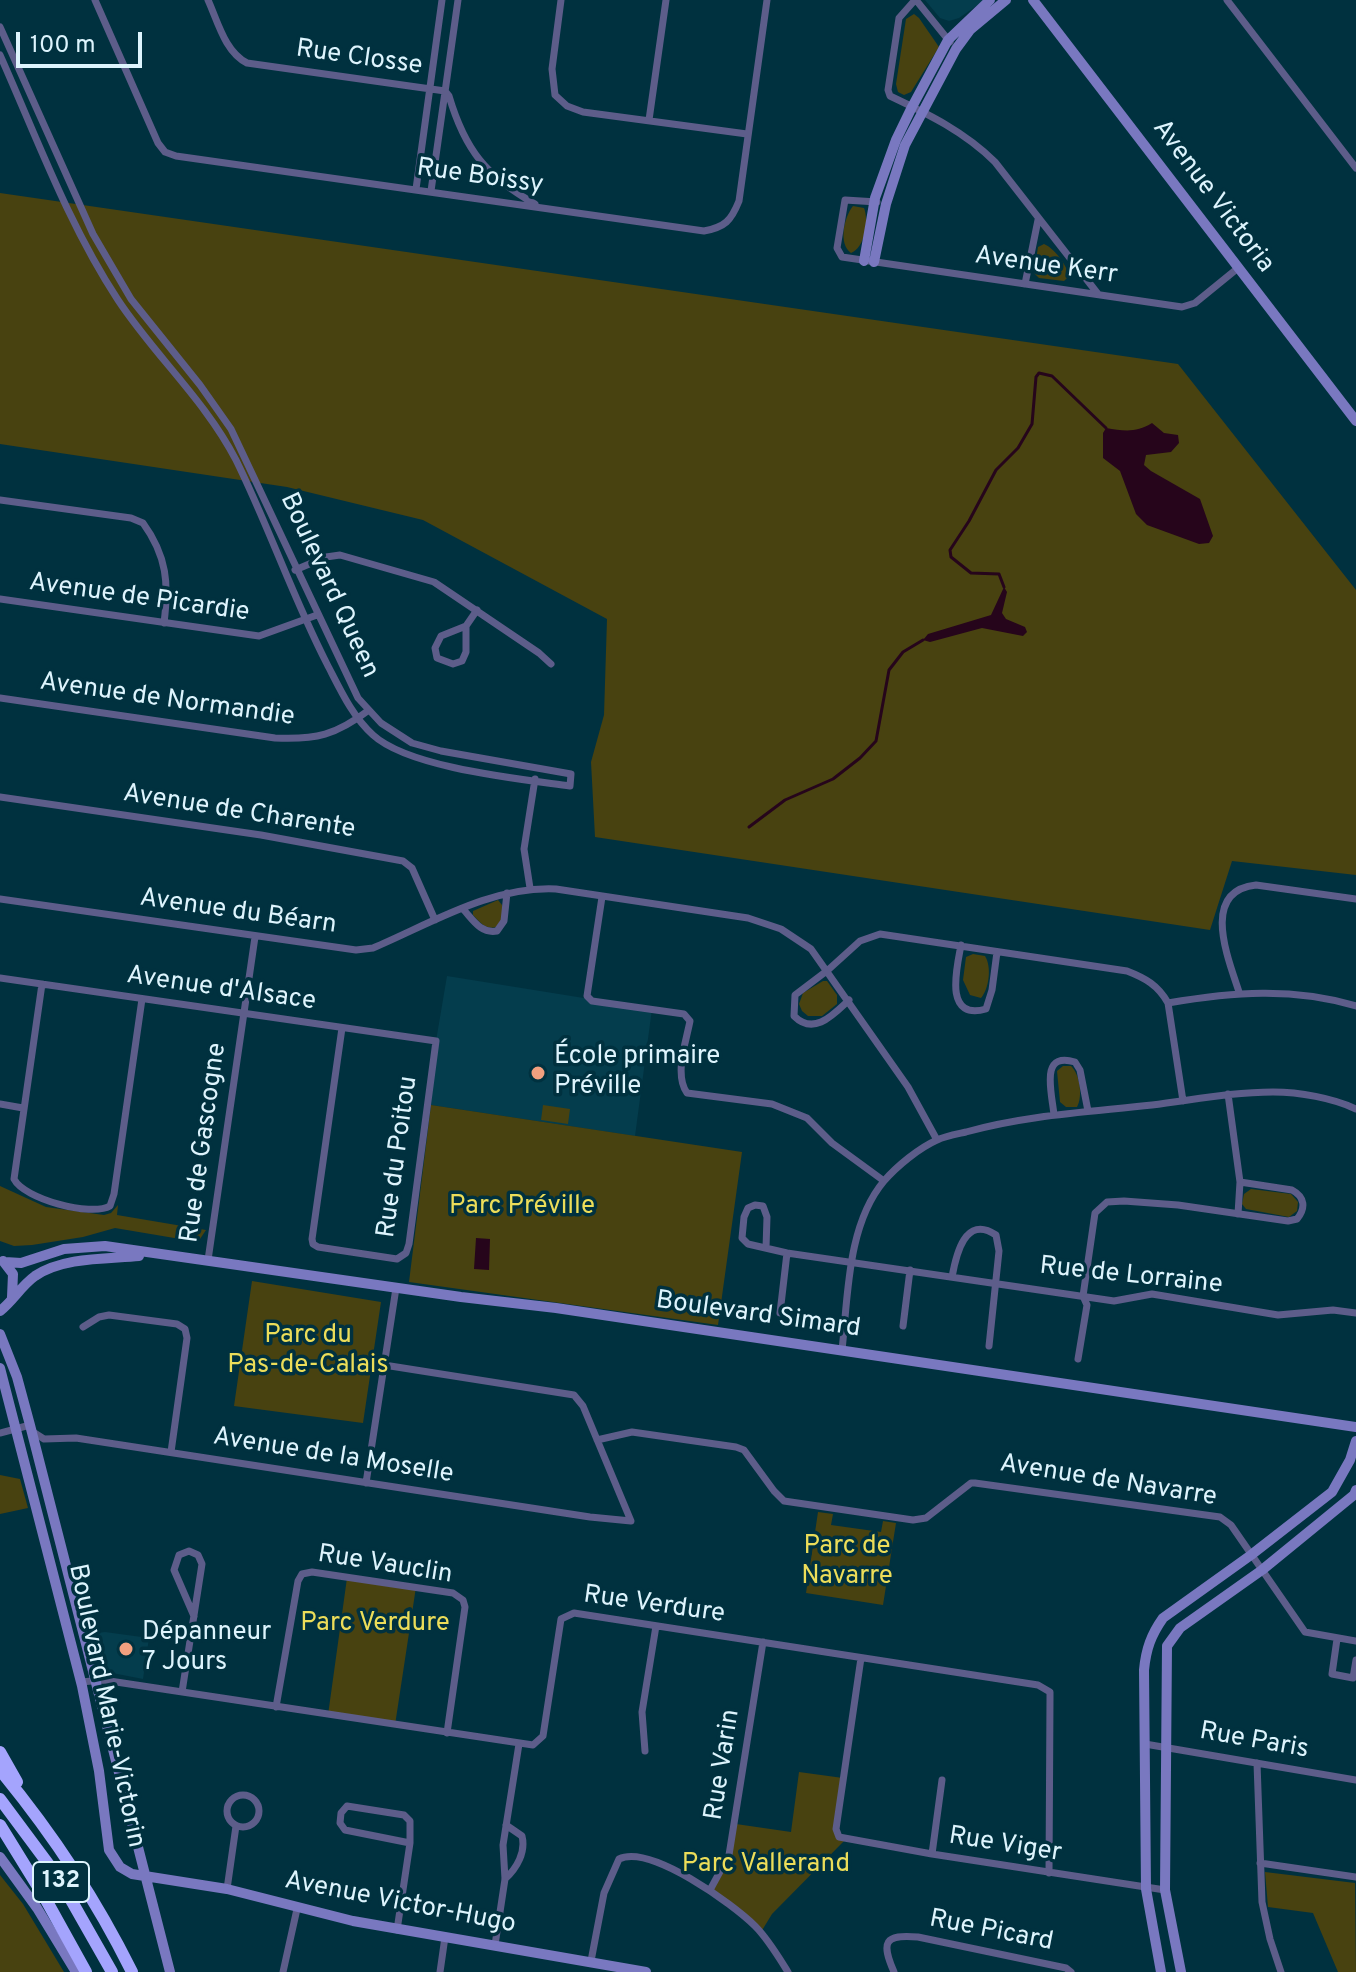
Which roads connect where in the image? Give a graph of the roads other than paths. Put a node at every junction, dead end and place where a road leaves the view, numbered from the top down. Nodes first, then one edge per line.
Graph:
1 (95, 0) edge
2 (208, 0) edge
3 (442, 0) edge
4 (458, 0) edge
5 (561, 0) edge
6 (666, 0) edge
7 (767, 0) edge
8 (916, 0) edge
9 (990, 0) edge
10 (1006, 0) edge
11 (1033, 0) edge
12 (1227, 0) edge
13 (0, 27) edge
14 (952, 44) junction
15 (13, 56) junction
16 (1, 59) edge
17 (428, 89) junction
18 (445, 91) junction
19 (917, 109) junction
20 (649, 120) junction
21 (747, 134) junction
22 (1356, 168) edge
23 (65, 177) junction
24 (56, 182) junction
25 (416, 189) junction
26 (431, 191) junction
27 (880, 203) junction
28 (538, 206) junction
29 (1038, 220) junction
30 (869, 261) junction
31 (1238, 268) junction
32 (1025, 284) junction
33 (1098, 294) junction
34 (1356, 421) edge
35 (256, 478) junction
36 (246, 482) junction
37 (0, 500) edge
38 (296, 569) junction
39 (285, 574) junction
40 (0, 599) edge
41 (477, 610) junction
42 (317, 615) junction
43 (304, 620) junction
44 (164, 623) junction
45 (466, 626) junction
46 (551, 664) dead end
47 (0, 698) edge
48 (369, 710) junction
49 (359, 718) junction
50 (537, 769) junction
51 (535, 781) junction
52 (0, 797) edge
53 (530, 888) junction
54 (507, 893) junction
55 (602, 897) junction
56 (0, 899) edge
57 (1356, 899) edge
58 (463, 909) junction
59 (435, 920) junction
60 (255, 937) junction
61 (961, 945) junction
62 (997, 952) junction
63 (828, 970) junction
64 (0, 978) edge
65 (42, 984) junction
66 (1239, 992) junction
67 (142, 999) junction
68 (849, 1000) junction
69 (1168, 1003) junction
70 (1356, 1006) edge
71 (244, 1014) junction
72 (342, 1028) junction
73 (436, 1041) joint
74 (1228, 1094) junction
75 (1183, 1101) junction
76 (0, 1104) edge
77 (23, 1108) junction
78 (1356, 1109) edge
79 (1088, 1111) junction
80 (1054, 1115) junction
81 (937, 1140) junction
82 (884, 1181) junction
83 (1240, 1182) junction
84 (1238, 1214) junction
85 (766, 1248) junction
86 (787, 1253) junction
87 (152, 1254) junction
88 (3, 1260) edge
89 (208, 1260) junction
90 (852, 1263) junction
91 (910, 1270) junction
92 (952, 1277) junction
93 (996, 1283) junction
94 (396, 1288) junction
95 (1083, 1296) junction
96 (4, 1307) edge
97 (780, 1313) dead end
98 (1356, 1313) edge
99 (0, 1324) edge
100 (903, 1326) dead end
101 (83, 1327) dead end
102 (0, 1334) edge
103 (989, 1346) dead end
104 (842, 1350) junction
105 (1078, 1359) dead end
106 (384, 1365) junction
107 (0, 1368) edge
108 (1356, 1427) edge
109 (31, 1428) junction
110 (16, 1429) junction
111 (0, 1433) edge
112 (597, 1440) junction
113 (1356, 1441) edge
114 (171, 1452) junction
115 (366, 1483) junction
116 (1332, 1492) junction
117 (1355, 1493) edge
118 (1251, 1555) junction
119 (1262, 1570) junction
120 (194, 1616) junction
121 (656, 1626) junction
122 (1337, 1639) junction
123 (1356, 1641) edge
124 (763, 1642) junction
125 (861, 1658) junction
126 (1356, 1660) edge
127 (95, 1679) junction
128 (81, 1682) junction
129 (182, 1692) junction
130 (276, 1707) junction
131 (447, 1733) junction
132 (519, 1744) junction
133 (1145, 1744) junction
134 (1164, 1747) junction
135 (645, 1751) dead end
136 (0, 1752) edge
137 (1257, 1763) junction
138 (0, 1770) edge
139 (942, 1780) dead end
140 (1356, 1780) edge
141 (0, 1799) edge
142 (37, 1816) junction
143 (0, 1825) edge
144 (506, 1825) junction
145 (236, 1826) junction
146 (410, 1843) junction
147 (932, 1854) junction
148 (0, 1857) edge
149 (1260, 1863) junction
150 (1049, 1873) junction
151 (145, 1876) junction
152 (1356, 1877) edge
153 (505, 1879) junction
154 (227, 1889) junction
155 (1146, 1889) junction
156 (710, 1890) junction
157 (1165, 1890) junction
158 (297, 1909) junction
159 (397, 1930) junction
160 (445, 1937) junction
161 (495, 1945) junction
162 (591, 1961) junction
163 (76, 1972) edge
164 (86, 1972) edge
165 (112, 1972) edge
166 (132, 1972) edge
167 (170, 1972) edge
168 (283, 1972) edge
169 (440, 1972) edge
170 (646, 1972) edge
171 (788, 1972) edge
172 (894, 1972) edge
173 (1071, 1972) edge
174 (1161, 1972) edge
175 (1181, 1972) edge
176 (1281, 1972) edge

1 - 25 street, Rue Boissy
2 - 17 street, Rue Closse
3 - 17 street
4 - 18 street
5 - 20 street
6 - 20 street
7 - 21 street, Rue Boissy
8 - 14 street
8 - 19 street
9 - 14 street
10 - 14 street
11 - 31 street, Avenue Victoria
12 - 22 street
13 - 15 street, Boulevard Queen
14 - 19 street
15 - 16 street
15 - 23 street, Boulevard Queen
16 - 24 street, Boulevard Queen
17 - 18 street, Rue Closse
17 - 25 street
18 - 26 street
18 - 28 street
19 - 27 street
19 - 29 street
20 - 21 street
21 - 28 street, Rue Boissy
23 - 24 street
23 - 35 street, Boulevard Queen
24 - 36 street, Boulevard Queen
25 - 26 street, Rue Boissy
26 - 28 street, Rue Boissy
27 - 30 street
27 - 30 street, Avenue Kerr
29 - 32 street
29 - 33 street
30 - 32 street, Avenue Kerr
31 - 33 street, Avenue Kerr
31 - 34 street, Avenue Victoria
32 - 33 street, Avenue Kerr
35 - 36 street, Boulevard Queen
35 - 38 street, Boulevard Queen
36 - 39 street, Boulevard Queen
37 - 44 street
38 - 39 street
38 - 41 street
38 - 42 street, Boulevard Queen
39 - 43 street, Boulevard Queen
40 - 44 street, Avenue de Picardie
41 - 45 street
41 - 46 street
42 - 43 street, Avenue de Picardie
42 - 48 street, Boulevard Queen
43 - 44 street, Avenue de Picardie
43 - 49 street, Boulevard Queen
45 - 45 street
47 - 49 street, Avenue de Normandie
48 - 49 street, Avenue de Normandie
48 - 50 street, Boulevard Queen
49 - 51 street, Boulevard Queen
50 - 51 street
50 - 51 street, Boulevard Queen
51 - 53 street
52 - 59 street, Avenue de Charente
53 - 54 street, Avenue du Béarn
53 - 55 street, Avenue du Béarn
54 - 58 street, Avenue du Béarn
54 - 58 street
55 - 63 street, Avenue du Béarn
55 - 82 street
56 - 60 street, Avenue du Béarn
57 - 66 street
58 - 59 street, Avenue du Béarn
59 - 60 street, Avenue du Béarn
60 - 71 street, Rue de Gascogne
61 - 62 street
61 - 62 street
61 - 63 street
62 - 69 street
63 - 68 street, Avenue du Béarn
63 - 68 street
64 - 65 street, Avenue d'Alsace
65 - 67 street, Avenue d'Alsace
65 - 77 street
66 - 69 street
66 - 70 street
67 - 71 street, Avenue d'Alsace
67 - 77 street
68 - 81 street, Avenue du Béarn
69 - 75 street
71 - 72 street, Avenue d'Alsace
71 - 89 street, Rue de Gascogne
72 - 73 street, Avenue d'Alsace
72 - 73 street, Rue du Poitou
74 - 75 street
74 - 78 street
74 - 83 street
75 - 79 street
76 - 77 street
79 - 80 street
79 - 80 street
80 - 81 street
81 - 82 street
82 - 90 street
83 - 84 street
83 - 84 street
84 - 95 street
85 - 85 street
85 - 86 street, Rue de Lorraine
86 - 90 street, Rue de Lorraine
86 - 97 street
87 - 88 street, Boulevard Simard
87 - 89 street, Boulevard Simard
87 - 96 street, Boulevard Simard
88 - 96 street
89 - 94 street, Boulevard Simard
90 - 91 street, Rue de Lorraine
90 - 104 street
91 - 92 street, Rue de Lorraine
91 - 100 street
92 - 93 street, Rue de Lorraine
92 - 93 street
93 - 95 street, Rue de Lorraine
93 - 103 street
94 - 104 street, Boulevard Simard
94 - 106 street
95 - 98 street, Rue de Lorraine
95 - 105 street
96 - 99 street
101 - 114 street
102 - 109 street, Boulevard Marie-Victorin
104 - 108 street, Boulevard Simard
106 - 112 street
106 - 115 street
107 - 110 street, Boulevard Marie-Victorin
109 - 110 street
109 - 114 street, Avenue de la Moselle
109 - 127 street, Boulevard Marie-Victorin
110 - 111 street
110 - 128 street, Boulevard Marie-Victorin
112 - 115 street, Avenue de la Moselle
112 - 118 street, Avenue de Navarre
113 - 116 street
114 - 115 street, Avenue de la Moselle
116 - 117 street
116 - 118 street
117 - 119 street
118 - 119 street, Avenue de Navarre
118 - 133 street
119 - 122 street, Avenue de Navarre
119 - 134 street
120 - 120 street
120 - 129 street
121 - 124 street, Rue Verdure
121 - 132 street, Rue Verdure
121 - 135 street
122 - 123 street, Avenue de Navarre
122 - 126 street
124 - 125 street, Rue Verdure
124 - 156 street, Rue Varin
125 - 147 street, Rue Viger
125 - 150 street, Rue Verdure
127 - 128 street
127 - 129 street
127 - 151 street, Boulevard Marie-Victorin
128 - 151 street, Boulevard Marie-Victorin
129 - 130 street
130 - 131 street
130 - 131 street, Rue Vauclin
131 - 132 street
132 - 144 street
133 - 134 street, Rue Paris
133 - 155 street
134 - 137 street, Rue Paris
134 - 157 street
136 - 142 highway
137 - 140 street, Rue Paris
137 - 149 street
138 - 142 highway
139 - 147 street
141 - 165 highway, 132
142 - 166 highway
143 - 164 highway
144 - 153 street
144 - 153 street
145 - 145 street
145 - 154 street
146 - 146 street
146 - 159 street
147 - 150 street, Rue Viger
148 - 163 street
149 - 152 street
149 - 176 street
150 - 155 street, Rue Viger
151 - 154 street, Avenue Victor-Hugo
151 - 167 street, Boulevard Marie-Victorin
153 - 161 street
154 - 158 street, Avenue Victor-Hugo
155 - 157 street, Rue Viger
155 - 174 street
156 - 162 street
156 - 171 street
157 - 175 street
158 - 159 street, Avenue Victor-Hugo
158 - 168 street
159 - 160 street, Avenue Victor-Hugo
160 - 161 street, Avenue Victor-Hugo
160 - 169 street
161 - 162 street, Avenue Victor-Hugo
162 - 170 street, Avenue Victor-Hugo
172 - 173 street, Rue Picard

